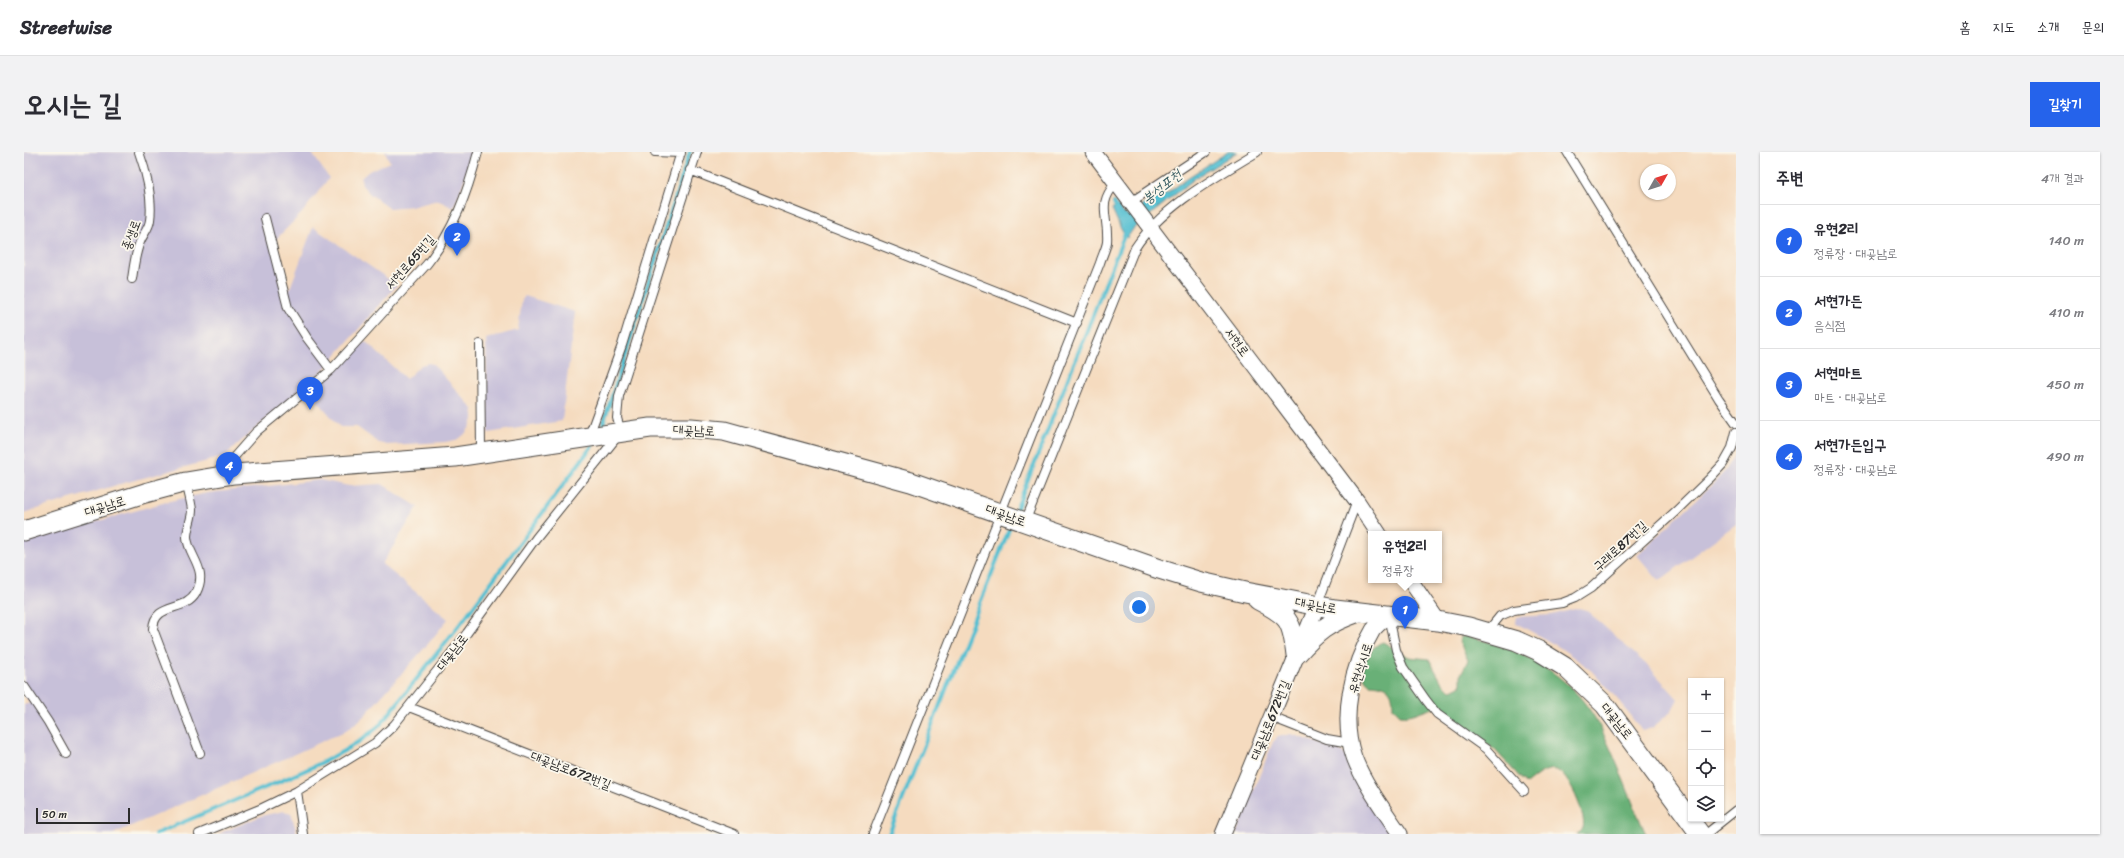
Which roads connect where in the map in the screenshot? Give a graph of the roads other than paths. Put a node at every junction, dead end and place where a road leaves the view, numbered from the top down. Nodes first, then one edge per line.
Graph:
1 (139, 152) edge
2 (478, 152) edge
3 (655, 152) edge
4 (681, 152) edge
5 (697, 152) edge
6 (1093, 152) edge
7 (1206, 152) edge
8 (1257, 152) edge
9 (1567, 152) edge
10 (690, 170) junction
11 (1116, 183) junction
12 (1131, 202) junction
13 (265, 218) dead end
14 (1149, 226) junction
15 (132, 279) dead end
16 (1077, 324) junction
17 (480, 344) dead end
18 (331, 370) junction
19 (1736, 423) edge
20 (621, 432) junction
21 (1736, 432) edge
22 (589, 436) junction
23 (481, 452) junction
24 (216, 477) junction
25 (186, 482) junction
26 (1357, 501) junction
27 (1013, 517) junction
28 (1377, 531) edge
29 (24, 532) edge
30 (1412, 583) edge
31 (1245, 592) junction
32 (1316, 606) junction
33 (1361, 612) junction
34 (1388, 615) junction
35 (1438, 621) junction
36 (1487, 632) junction
37 (1296, 655) junction
38 (24, 686) edge
39 (409, 707) junction
40 (1271, 717) junction
41 (1350, 743) junction
42 (200, 753) dead end
43 (66, 754) dead end
44 (297, 791) junction
45 (1524, 791) dead end
46 (1736, 810) edge
47 (199, 834) edge
48 (303, 834) edge
49 (734, 834) edge
50 (873, 834) edge
51 (1223, 834) edge
52 (1400, 834) edge
53 (1700, 834) edge
54 (1706, 834) edge

1 - 15 lane, 종생로
2 - 18 lane, 서현로65번길
3 - 4 lane
4 - 22 lane
5 - 10 lane
6 - 11 street, 서현로
7 - 12 lane
8 - 14 lane
9 - 19 lane
10 - 16 lane
10 - 20 lane
11 - 12 street, 서현로
11 - 16 lane
12 - 14 street, 서현로
13 - 18 lane
14 - 26 street, 서현로
14 - 27 lane
16 - 27 lane
17 - 23 lane
18 - 24 lane, 서현로65번길
20 - 22 street, 대곶남로
20 - 27 street, 대곶남로
20 - 39 lane, 대곶남로
21 - 36 lane, 구래로87번길
22 - 23 street, 대곶남로
23 - 24 street, 대곶남로
24 - 25 street, 대곶남로
25 - 29 street, 대곶남로
25 - 42 lane
26 - 28 street, 서현로
26 - 32 lane
27 - 31 street, 대곶남로
27 - 50 lane
30 - 35 street
31 - 32 street, 대곶남로
31 - 37 street
32 - 33 street, 대곶남로
32 - 37 street, 대곶남로672번길
33 - 34 street, 대곶남로
33 - 37 street
34 - 35 street, 대곶남로
34 - 41 street, 유현삭시로
34 - 45 lane
35 - 36 street, 대곶남로
36 - 53 street, 대곶남로
37 - 40 street, 대곶남로672번길
38 - 43 lane
39 - 44 lane, 대곶남로
39 - 49 lane, 대곶남로672번길
40 - 41 lane
40 - 51 street, 대곶남로672번길
41 - 52 street, 유현삭시로
44 - 47 lane, 대곶남로
44 - 48 lane
46 - 54 lane

